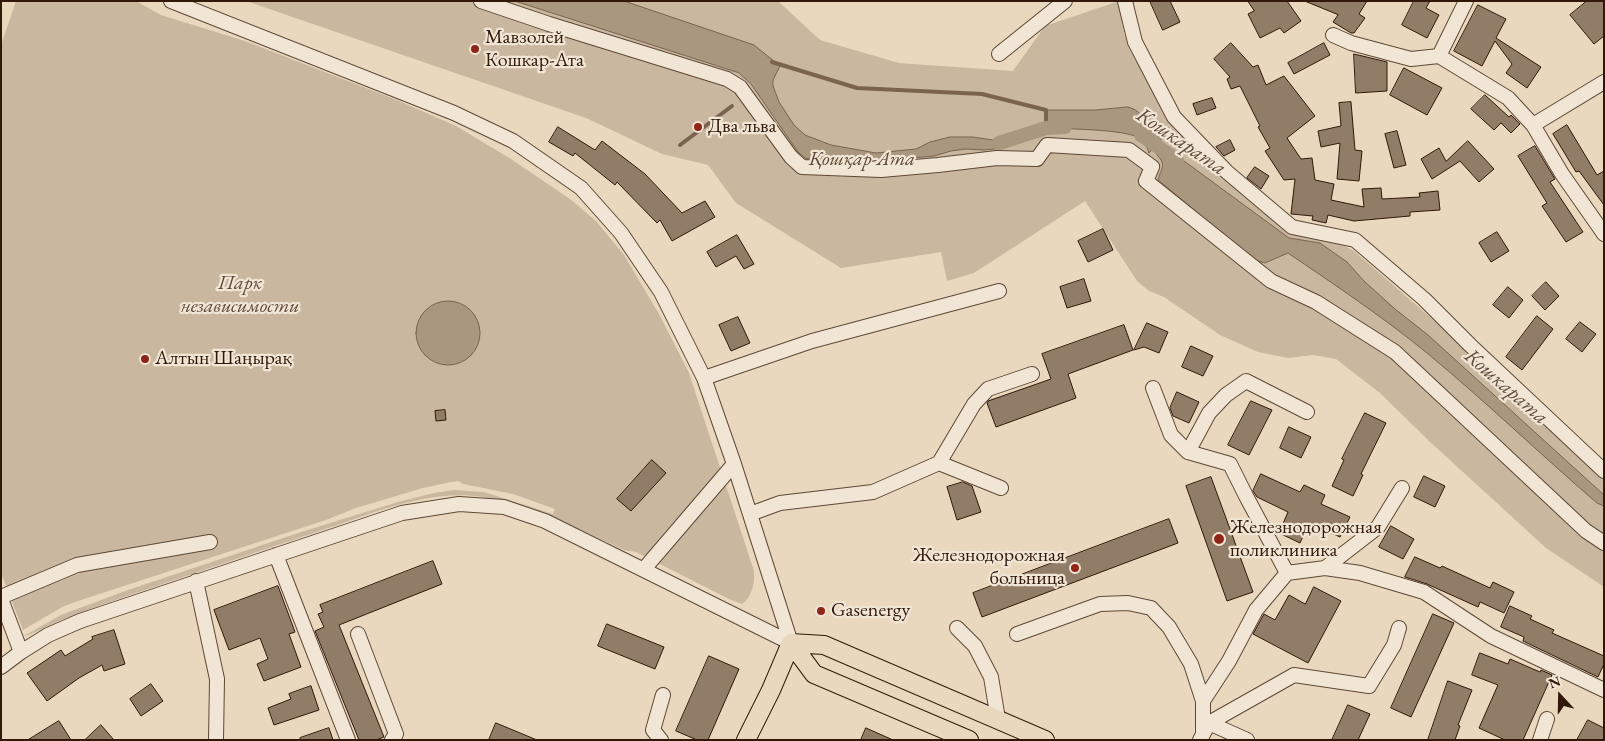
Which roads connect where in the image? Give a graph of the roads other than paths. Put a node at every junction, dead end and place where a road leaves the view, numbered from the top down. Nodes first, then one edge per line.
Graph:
1 (171, 1) edge
2 (481, 1) edge
3 (1065, 1) edge
4 (1125, 1) edge
5 (1466, 1) edge
6 (1333, 35) dead end
7 (999, 54) dead end
8 (1439, 56) junction
9 (1604, 82) edge
10 (1533, 125) junction
11 (1604, 234) edge
12 (999, 291) dead end
13 (1032, 374) dead end
14 (704, 378) junction
15 (1153, 388) dead end
16 (1307, 412) dead end
17 (1188, 452) junction
18 (939, 463) junction
19 (734, 464) junction
20 (1604, 471) edge
21 (1001, 488) dead end
22 (1402, 488) dead end
23 (750, 514) junction
24 (210, 542) dead end
25 (1604, 543) edge
26 (276, 555) junction
27 (1325, 568) junction
28 (644, 569) junction
29 (1287, 573) junction
30 (196, 581) junction
31 (1, 598) edge
32 (957, 628) dead end
33 (1399, 628) dead end
34 (358, 634) dead end
35 (1017, 634) dead end
36 (791, 643) junction
37 (21, 652) junction
38 (1, 667) edge
39 (1604, 690) edge
40 (664, 695) dead end
41 (1203, 701) junction
42 (998, 719) junction
43 (1547, 719) dead end
44 (1204, 732) edge
45 (213, 737) edge
46 (348, 740) edge
47 (392, 740) edge
48 (661, 740) edge
49 (746, 740) edge
50 (969, 740) edge
51 (1045, 740) edge
52 (1247, 740) edge
53 (1540, 740) edge

1 - 14 street
2 - 25 street
3 - 7 street
4 - 20 street
5 - 8 street
6 - 8 street
8 - 10 street
9 - 10 street
10 - 11 street
12 - 14 street
13 - 18 street
14 - 19 street
15 - 17 street
16 - 17 street
17 - 29 street
18 - 21 street
18 - 23 street
19 - 23 street
19 - 28 street
22 - 27 street
23 - 36 street
24 - 31 street
26 - 28 street
26 - 30 street
26 - 46 street
27 - 29 street
27 - 39 street
28 - 36 street
29 - 41 street
30 - 37 street
30 - 45 street
31 - 37 street
32 - 42 street
33 - 44 street
34 - 47 street
35 - 41 street
36 - 42 main road
36 - 49 main road
36 - 50 main road
37 - 38 street
40 - 48 street
41 - 44 street
42 - 51 main road
43 - 53 street
44 - 52 street

